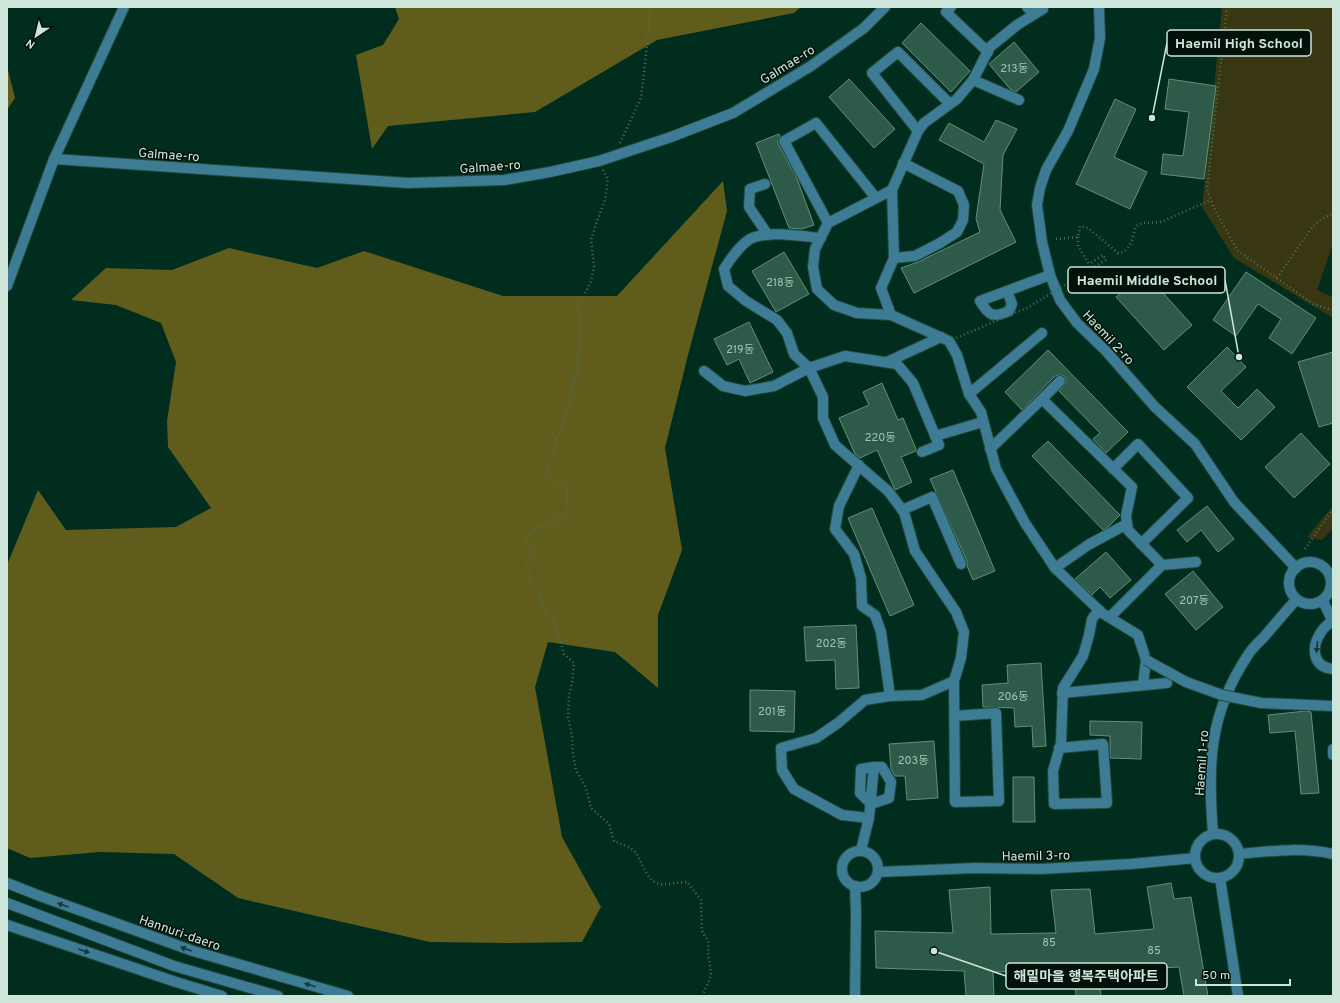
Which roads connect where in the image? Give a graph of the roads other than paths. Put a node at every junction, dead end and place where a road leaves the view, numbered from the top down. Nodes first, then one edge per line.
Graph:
1 (124, 7) edge
2 (885, 7) edge
3 (951, 7) edge
4 (1099, 7) edge
5 (1034, 10) edge
6 (988, 52) junction
7 (973, 80) junction
8 (1019, 100) dead end
9 (950, 104) junction
10 (918, 131) junction
11 (54, 159) junction
12 (903, 163) junction
13 (765, 184) dead end
14 (892, 190) junction
15 (876, 198) junction
16 (828, 223) junction
17 (768, 235) junction
18 (821, 238) junction
19 (894, 258) junction
20 (1050, 275) junction
21 (7, 286) edge
22 (1007, 291) dead end
23 (891, 315) junction
24 (1042, 333) dead end
25 (945, 339) junction
26 (887, 362) junction
27 (810, 368) junction
28 (704, 371) dead end
29 (1060, 381) dead end
30 (969, 394) junction
31 (1042, 399) junction
32 (983, 422) junction
33 (935, 436) junction
34 (990, 449) junction
35 (922, 452) dead end
36 (858, 465) junction
37 (1113, 469) junction
38 (902, 510) junction
39 (1127, 524) junction
40 (1141, 544) junction
41 (1196, 562) dead end
42 (961, 564) dead end
43 (1162, 565) junction
44 (1055, 568) junction
45 (1296, 568) junction
46 (1331, 569) edge
47 (1296, 600) junction
48 (1323, 600) junction
49 (1099, 610) junction
50 (1110, 617) junction
51 (1333, 621) edge
52 (1146, 660) junction
53 (1333, 669) edge
54 (954, 680) junction
55 (1167, 682) dead end
56 (1143, 685) junction
57 (1062, 693) junction
58 (890, 696) junction
59 (1333, 706) edge
60 (954, 716) junction
61 (1059, 748) junction
62 (1333, 749) edge
63 (1333, 755) edge
64 (871, 804) junction
65 (869, 818) junction
66 (1213, 834) junction
67 (861, 850) junction
68 (1239, 854) junction
69 (1333, 854) edge
70 (1195, 858) junction
71 (878, 872) junction
72 (1220, 878) junction
73 (7, 883) edge
74 (855, 886) junction
75 (7, 903) edge
76 (7, 925) edge
77 (222, 996) edge
78 (278, 996) edge
79 (348, 996) edge
80 (855, 996) edge
81 (1238, 996) edge

1 - 11 street
2 - 11 street, Galmae-ro
3 - 6 street
4 - 20 street, Haemil 2-ro
5 - 6 street
6 - 7 street
7 - 8 street
7 - 9 street
9 - 10 street
9 - 10 street
10 - 12 street
11 - 21 street
12 - 14 street
12 - 19 street
13 - 17 street
14 - 15 street
14 - 19 street
15 - 16 street
15 - 16 street
16 - 18 street
17 - 18 street
17 - 27 street
18 - 23 street
19 - 23 street
20 - 22 street
20 - 45 street, Haemil 2-ro
23 - 25 street
24 - 30 street
25 - 26 street
25 - 30 street
26 - 27 street
26 - 33 street
27 - 28 street
27 - 36 street
29 - 31 street
30 - 32 street
31 - 34 street
31 - 37 street
32 - 33 street
32 - 34 street
33 - 35 street
34 - 44 street
36 - 38 street
36 - 58 street
37 - 39 street
37 - 40 street
38 - 42 street
38 - 54 street
39 - 40 street
39 - 44 street
40 - 43 street
41 - 43 street
43 - 50 street
44 - 49 street
45 - 46 street
45 - 47 street
46 - 48 street
47 - 48 street
47 - 66 street, Haemil 1-ro
48 - 51 street
49 - 50 street
49 - 57 street
50 - 52 street
51 -> 53 street
52 - 56 street
52 - 59 street, bridge
54 - 58 street
54 - 60 street
55 - 56 street
56 - 57 street
57 - 61 street
58 - 65 street
60 - 60 street
61 - 61 street
62 - 63 street
64 - 64 street
64 - 65 street
65 - 67 street
66 - 68 street
66 - 70 street
67 - 71 street
67 - 74 street
68 - 69 street
68 - 72 street
70 - 71 street, Haemil 3-ro
70 - 72 street
71 - 74 street
72 - 81 street
79 -> 73 street, Hannuri-daero
74 - 80 street
75 - 78 street
76 -> 77 street

